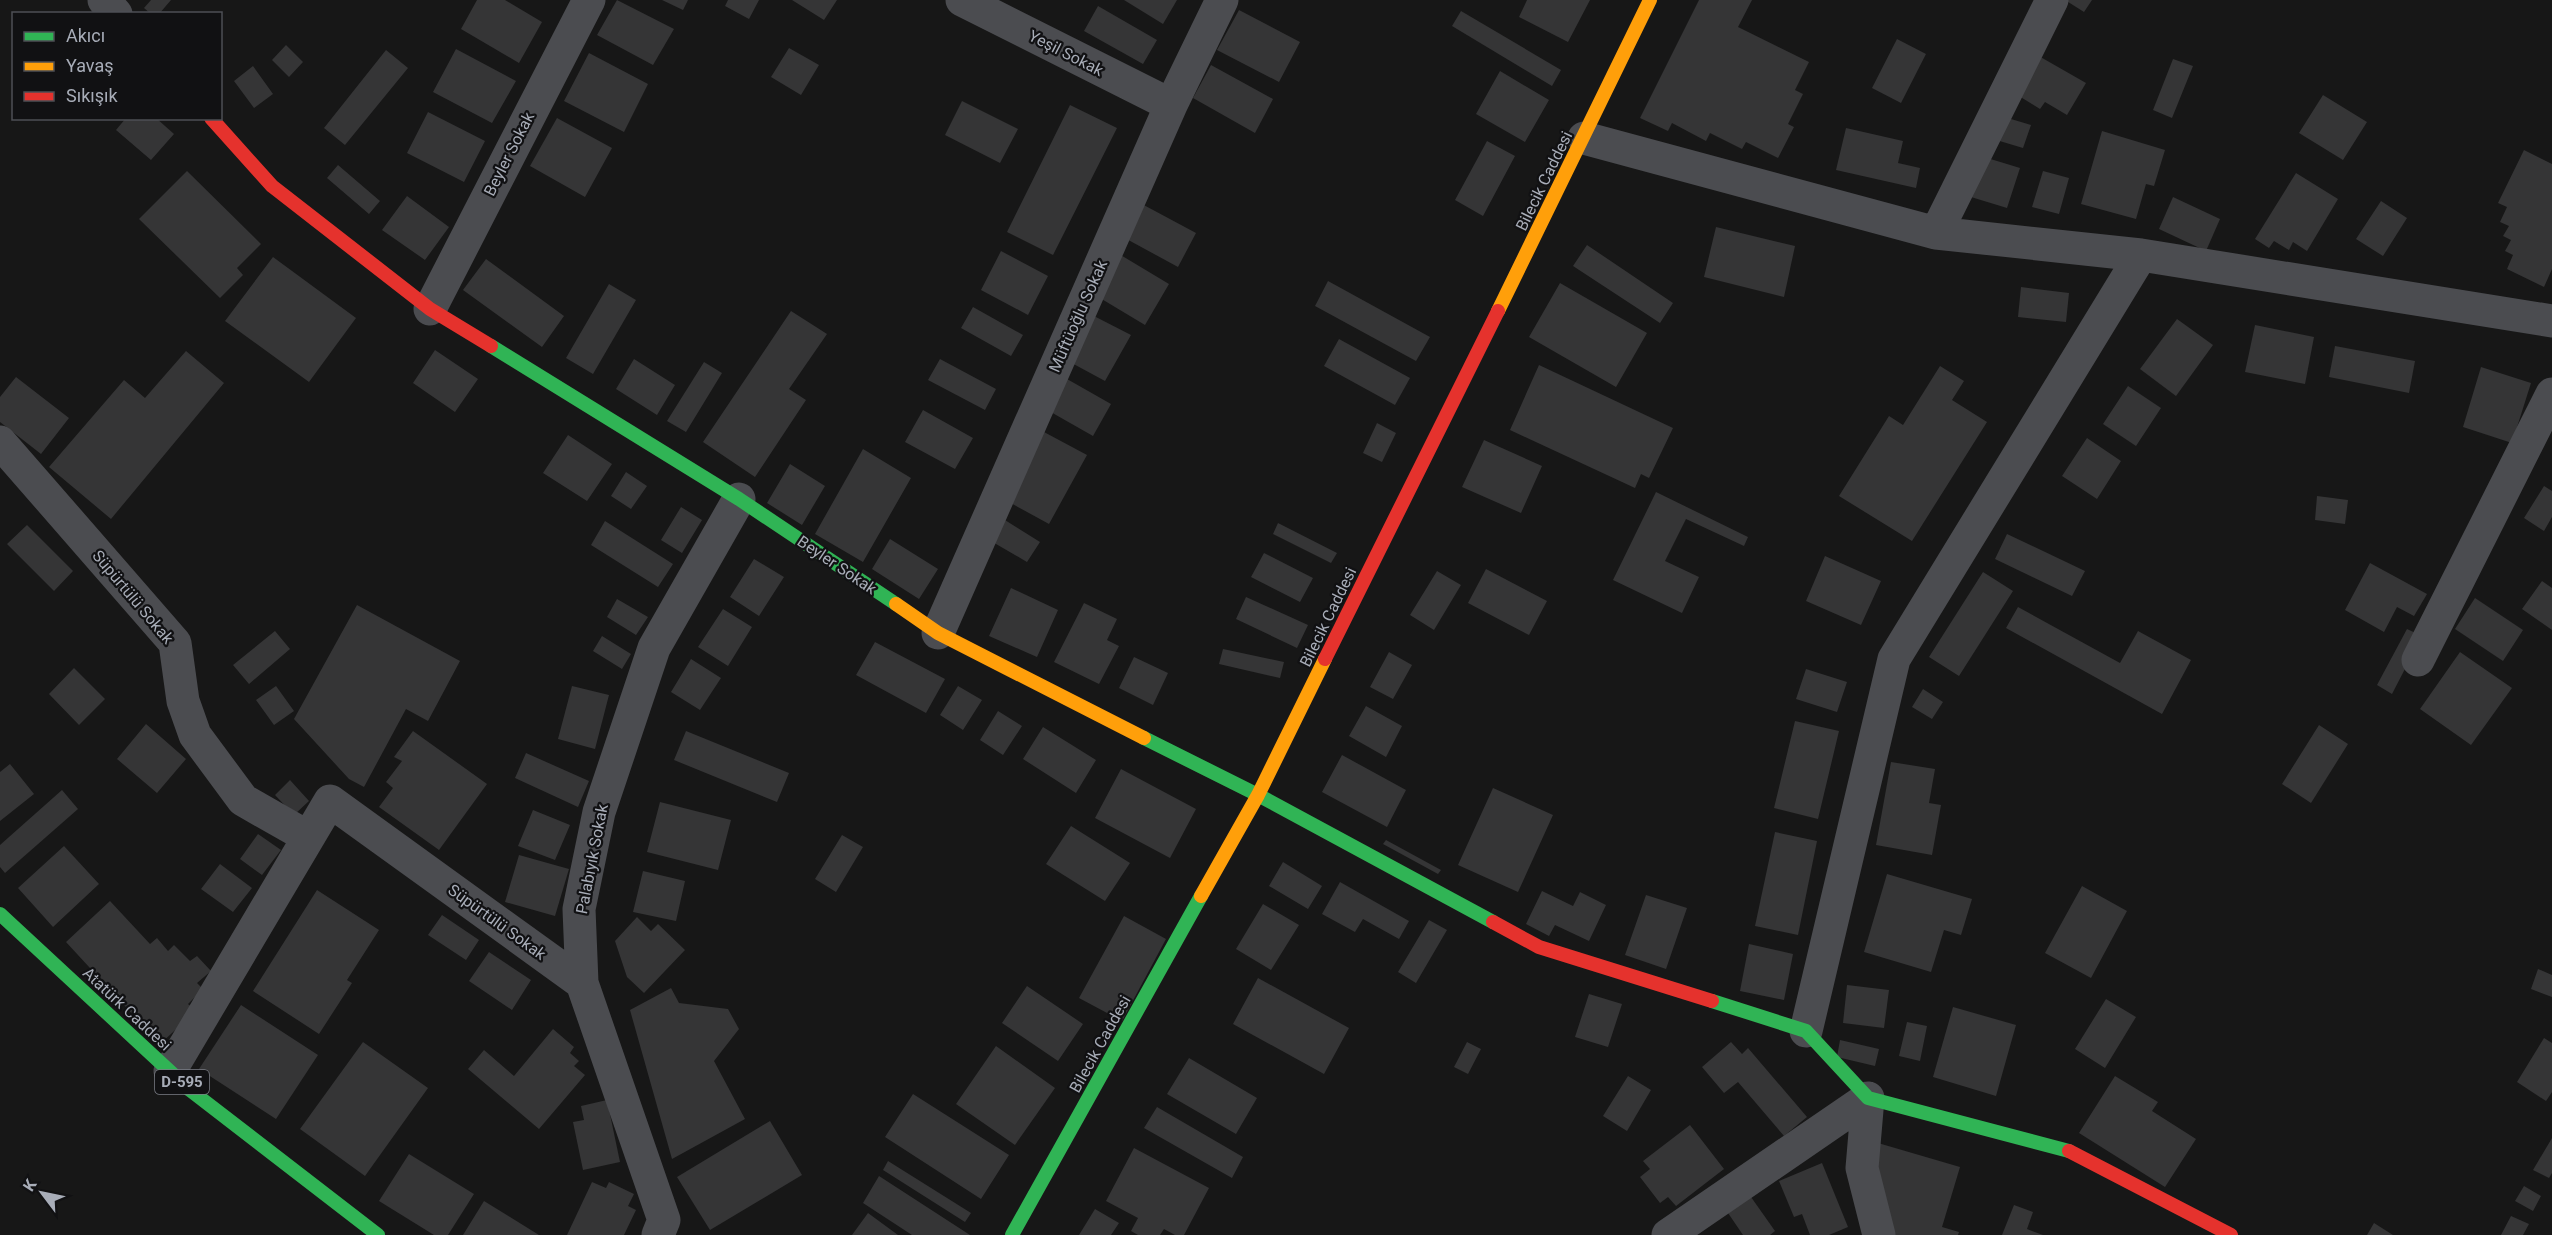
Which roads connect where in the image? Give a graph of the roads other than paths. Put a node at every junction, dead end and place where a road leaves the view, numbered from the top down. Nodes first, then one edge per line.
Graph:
1 (104, 0) edge
2 (589, 0) edge
3 (962, 0) edge
4 (1222, 0) edge
5 (1650, 0) edge
6 (2052, 0) edge
7 (114, 12) edge
8 (1171, 105) junction
9 (213, 120) edge
10 (1584, 138) junction
11 (1936, 233) junction
12 (2140, 255) junction
13 (430, 309) junction
14 (2552, 321) edge
15 (2552, 394) edge
16 (0, 442) edge
17 (740, 499) junction
18 (938, 633) junction
19 (2418, 660) dead end
20 (1258, 795) junction
21 (308, 837) junction
22 (0, 914) edge
23 (582, 983) junction
24 (1806, 1031) junction
25 (170, 1071) junction
26 (1868, 1098) junction
27 (378, 1235) edge
28 (658, 1235) edge
29 (1012, 1235) edge
30 (1668, 1235) edge
31 (1878, 1235) edge
32 (2231, 1235) edge

1 - 7 street
2 - 13 street, Beyler Sokak
3 - 8 street, Yeşil Sokak
4 - 8 street, Müftüoğlu Sokak
5 - 10 street, Bilecik Caddesi
6 - 11 street
8 - 18 street, Müftüoğlu Sokak
9 - 13 street, Beyler Sokak
10 - 11 street
10 - 20 street, Bilecik Caddesi
11 - 12 street
12 - 14 street
12 - 24 street
13 - 17 street, Beyler Sokak
15 - 19 street
16 - 21 street, Süpürtülü Sokak
17 - 18 street, Beyler Sokak
17 - 23 street, Palabıyık Sokak
18 - 20 street, Beyler Sokak
20 - 24 street, Beyler Sokak
20 - 29 street, Bilecik Caddesi
21 - 23 street, Süpürtülü Sokak
21 - 25 street, Süpürtülü Sokak
22 - 25 street, Atatürk Caddesi / D-595
23 - 28 street, Palabıyık Sokak
24 - 26 street
25 - 27 street, Atatürk Caddesi / D-595
26 - 30 street
26 - 31 street
26 - 32 street

